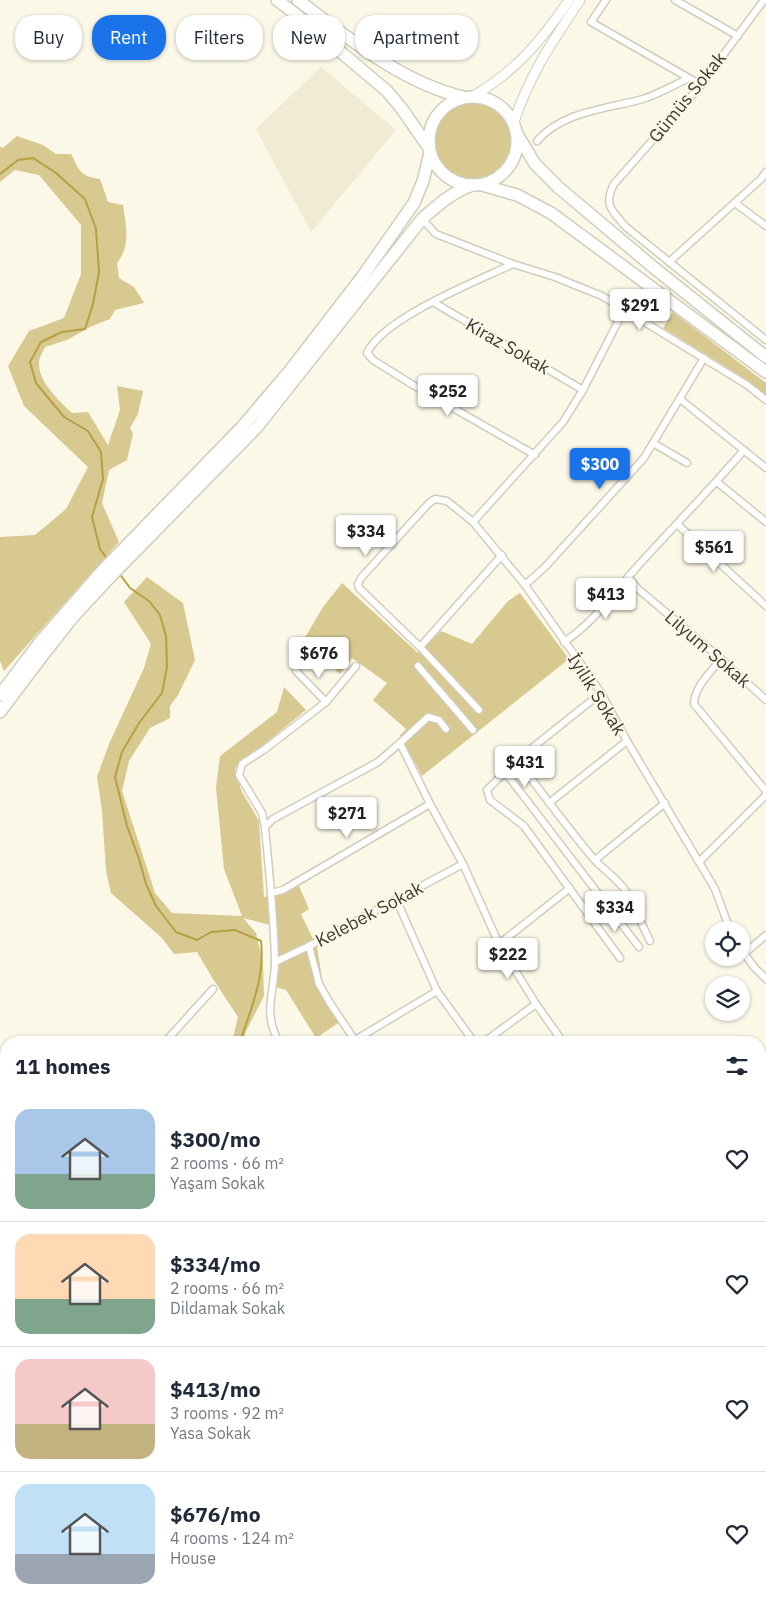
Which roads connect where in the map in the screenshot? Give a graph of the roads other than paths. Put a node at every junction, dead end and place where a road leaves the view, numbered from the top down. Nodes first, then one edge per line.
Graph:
1 (277, 0) edge
2 (298, 0) edge
3 (569, 0) edge
4 (580, 0) edge
5 (606, 0) edge
6 (675, 0) edge
7 (764, 0) edge
8 (738, 36) junction
9 (689, 78) junction
10 (701, 85) junction
11 (468, 97) junction
12 (514, 122) junction
13 (517, 134) junction
14 (537, 140) dead end
15 (430, 150) junction
16 (766, 172) edge
17 (477, 185) junction
18 (734, 202) junction
19 (422, 219) junction
20 (766, 226) edge
21 (669, 262) junction
22 (513, 264) junction
23 (433, 302) junction
24 (625, 308) junction
25 (766, 340) edge
26 (766, 357) edge
27 (704, 358) junction
28 (766, 372) edge
29 (583, 390) junction
30 (680, 399) junction
31 (766, 400) edge
32 (653, 443) junction
33 (744, 450) junction
34 (535, 455) junction
35 (687, 463) dead end
36 (766, 468) edge
37 (717, 482) junction
38 (473, 522) junction
39 (766, 522) edge
40 (678, 524) junction
41 (502, 555) junction
42 (122, 557) junction
43 (105, 575) junction
44 (628, 577) junction
45 (525, 585) junction
46 (766, 606) edge
47 (564, 642) junction
48 (420, 647) junction
49 (721, 659) junction
50 (356, 666) dead end
51 (418, 666) dead end
52 (296, 672) dead end
53 (601, 693) junction
54 (0, 696) edge
55 (766, 700) edge
56 (326, 702) junction
57 (479, 710) dead end
58 (0, 712) edge
59 (446, 729) dead end
60 (473, 730) dead end
61 (627, 741) junction
62 (400, 743) junction
63 (517, 760) junction
64 (506, 772) junction
65 (766, 791) edge
66 (549, 803) junction
67 (665, 803) junction
68 (430, 804) junction
69 (265, 827) junction
70 (595, 860) junction
71 (699, 862) junction
72 (463, 864) junction
73 (570, 888) junction
74 (271, 893) junction
75 (628, 893) junction
76 (396, 899) junction
77 (608, 906) junction
78 (726, 921) edge
79 (766, 935) edge
80 (650, 941) dead end
81 (499, 944) junction
82 (309, 946) junction
83 (750, 946) edge
84 (639, 947) dead end
85 (620, 958) dead end
86 (750, 960) edge
87 (275, 962) junction
88 (766, 979) edge
89 (212, 989) dead end
90 (438, 991) junction
91 (536, 1004) junction
92 (170, 1036) edge
93 (276, 1036) edge
94 (353, 1036) edge
95 (364, 1036) edge
96 (470, 1036) edge
97 (492, 1036) edge
98 (559, 1036) edge

1 - 15 highway
2 - 11 highway
3 - 11 street
4 - 12 street
5 - 9 street
6 - 8 street
7 - 8 street, Gümüs Sokak
8 - 10 street, Gümüs Sokak
9 - 10 street
9 - 14 street
10 - 21 street, Gümüs Sokak
11 - 12 highway
11 - 15 highway
12 - 13 highway
13 - 17 highway
13 - 26 highway
15 - 17 highway
15 - 42 highway
16 - 18 street
17 - 19 highway
17 - 28 highway
18 - 20 street
18 - 21 street
19 - 22 street
19 - 42 highway
21 - 25 street
22 - 23 street
22 - 24 street
23 - 29 street, Kiraz Sokak
23 - 34 street
24 - 27 street
24 - 29 street
27 - 30 street
27 - 31 street
29 - 34 street
30 - 32 street
30 - 33 street
32 - 35 street
32 - 45 street
33 - 36 street
33 - 37 street
34 - 38 street
37 - 39 street
37 - 40 street
38 - 41 street, İyilik Sokak
38 - 48 street, İyilik Sokak
40 - 44 street
40 - 46 street
41 - 45 street, İyilik Sokak
41 - 48 street
42 - 43 highway
43 - 54 highway
43 - 58 highway
44 - 47 street
44 - 49 street, Lilyum Sokak
45 - 47 street, İyilik Sokak
47 - 53 street, İyilik Sokak
48 - 57 street
49 - 55 street, Lilyum Sokak
49 - 65 street
50 - 56 street
51 - 60 street
52 - 56 street
53 - 61 street, İyilik Sokak
53 - 63 street
56 - 69 street
59 - 62 street
61 - 66 street
61 - 67 street, İyilik Sokak
62 - 68 street
62 - 69 street
63 - 64 street
63 - 66 street
64 - 73 street
64 - 77 street
65 - 71 street
66 - 70 street
67 - 70 street
67 - 71 street, İyilik Sokak
68 - 72 street
68 - 74 street
69 - 74 street
70 - 75 street
71 - 78 street, İyilik Sokak
72 - 76 street, Kelebek Sokak
72 - 81 street
73 - 81 street
73 - 85 street
74 - 87 street
75 - 77 street
75 - 80 street
76 - 82 street, Kelebek Sokak
76 - 90 street
77 - 84 street
79 - 83 street
81 - 91 street
82 - 87 street, Kelebek Sokak
82 - 94 street
86 - 88 street
87 - 93 street
89 - 92 street
90 - 95 street
90 - 96 street
91 - 97 street
91 - 98 street

